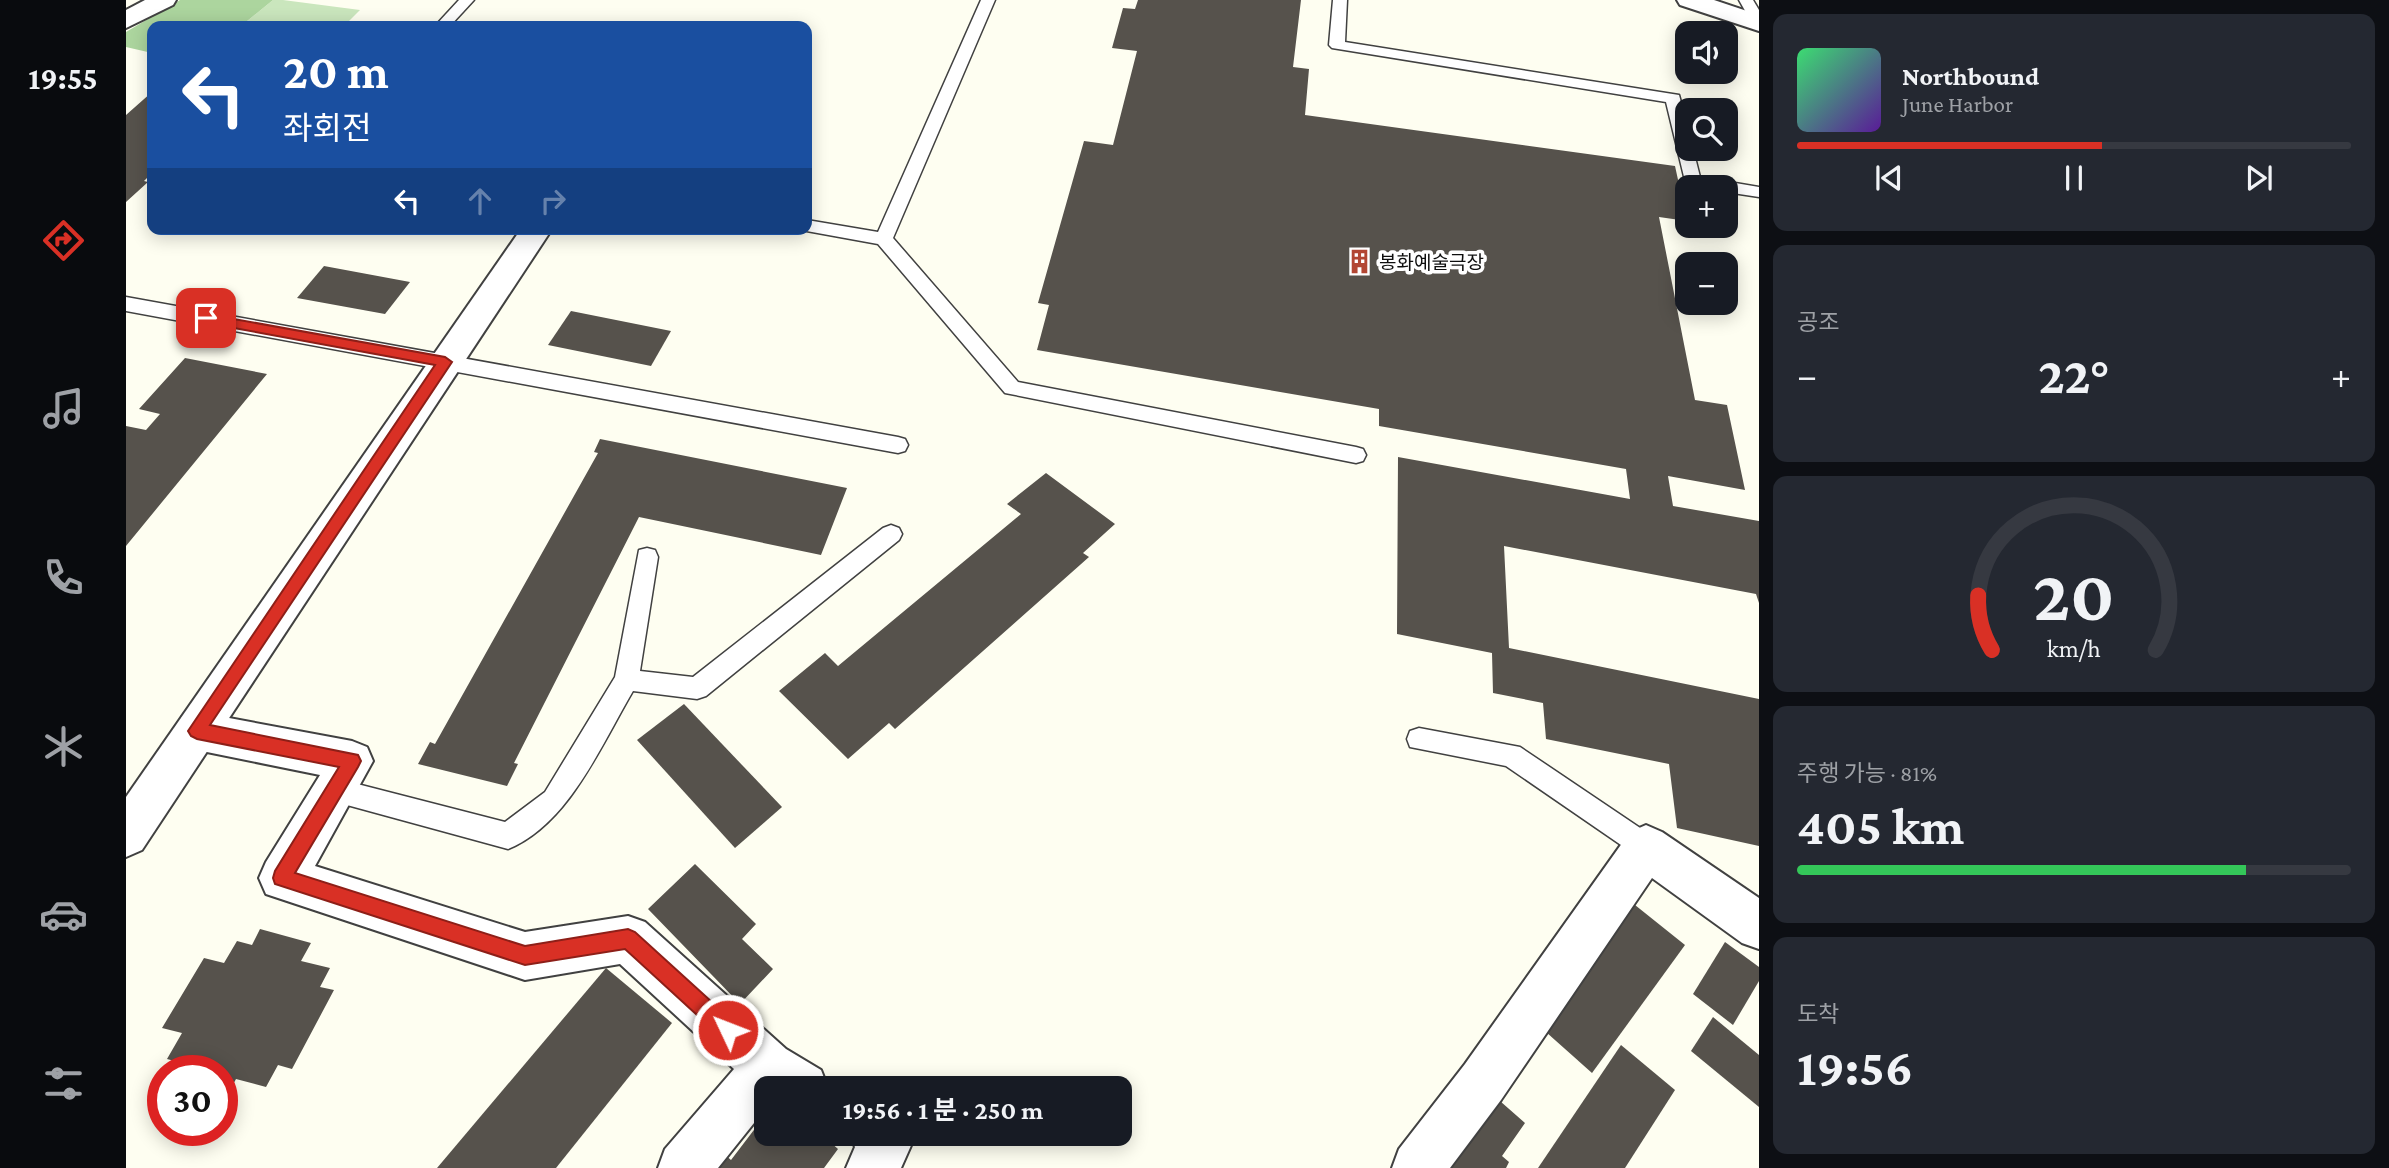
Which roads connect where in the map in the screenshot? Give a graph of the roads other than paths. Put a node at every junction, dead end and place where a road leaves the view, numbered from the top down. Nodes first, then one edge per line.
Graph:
1 (163, 0) edge
2 (467, 0) edge
3 (988, 0) edge
4 (1340, 0) edge
5 (1689, 0) edge
6 (1746, 0) edge
7 (126, 20) edge
8 (447, 21) edge
9 (1758, 23) edge
10 (1759, 192) edge
11 (812, 227) edge
12 (533, 235) edge
13 (884, 239) junction
14 (126, 304) edge
15 (445, 362) junction
16 (898, 445) dead end
17 (1356, 455) dead end
18 (891, 534) dead end
19 (647, 557) dead end
20 (627, 680) junction
21 (197, 731) junction
22 (1419, 739) dead end
23 (334, 790) junction
24 (126, 835) edge
25 (1646, 846) junction
26 (1759, 926) edge
27 (783, 1076) edge
28 (754, 1106) edge
29 (884, 1146) edge
30 (684, 1168) edge
31 (872, 1168) edge
32 (1418, 1168) edge

1 - 7 street
2 - 8 lane
3 - 13 lane
4 - 10 lane
5 - 9 street
6 - 9 lane
11 - 13 lane
12 - 15 street
13 - 17 lane
14 - 15 lane
15 - 16 lane
15 - 21 street
18 - 20 lane
19 - 20 lane
20 - 23 lane
21 - 23 street
21 - 24 street
22 - 25 lane
23 - 27 street
25 - 26 street
25 - 32 street
28 - 30 street
29 - 31 street

